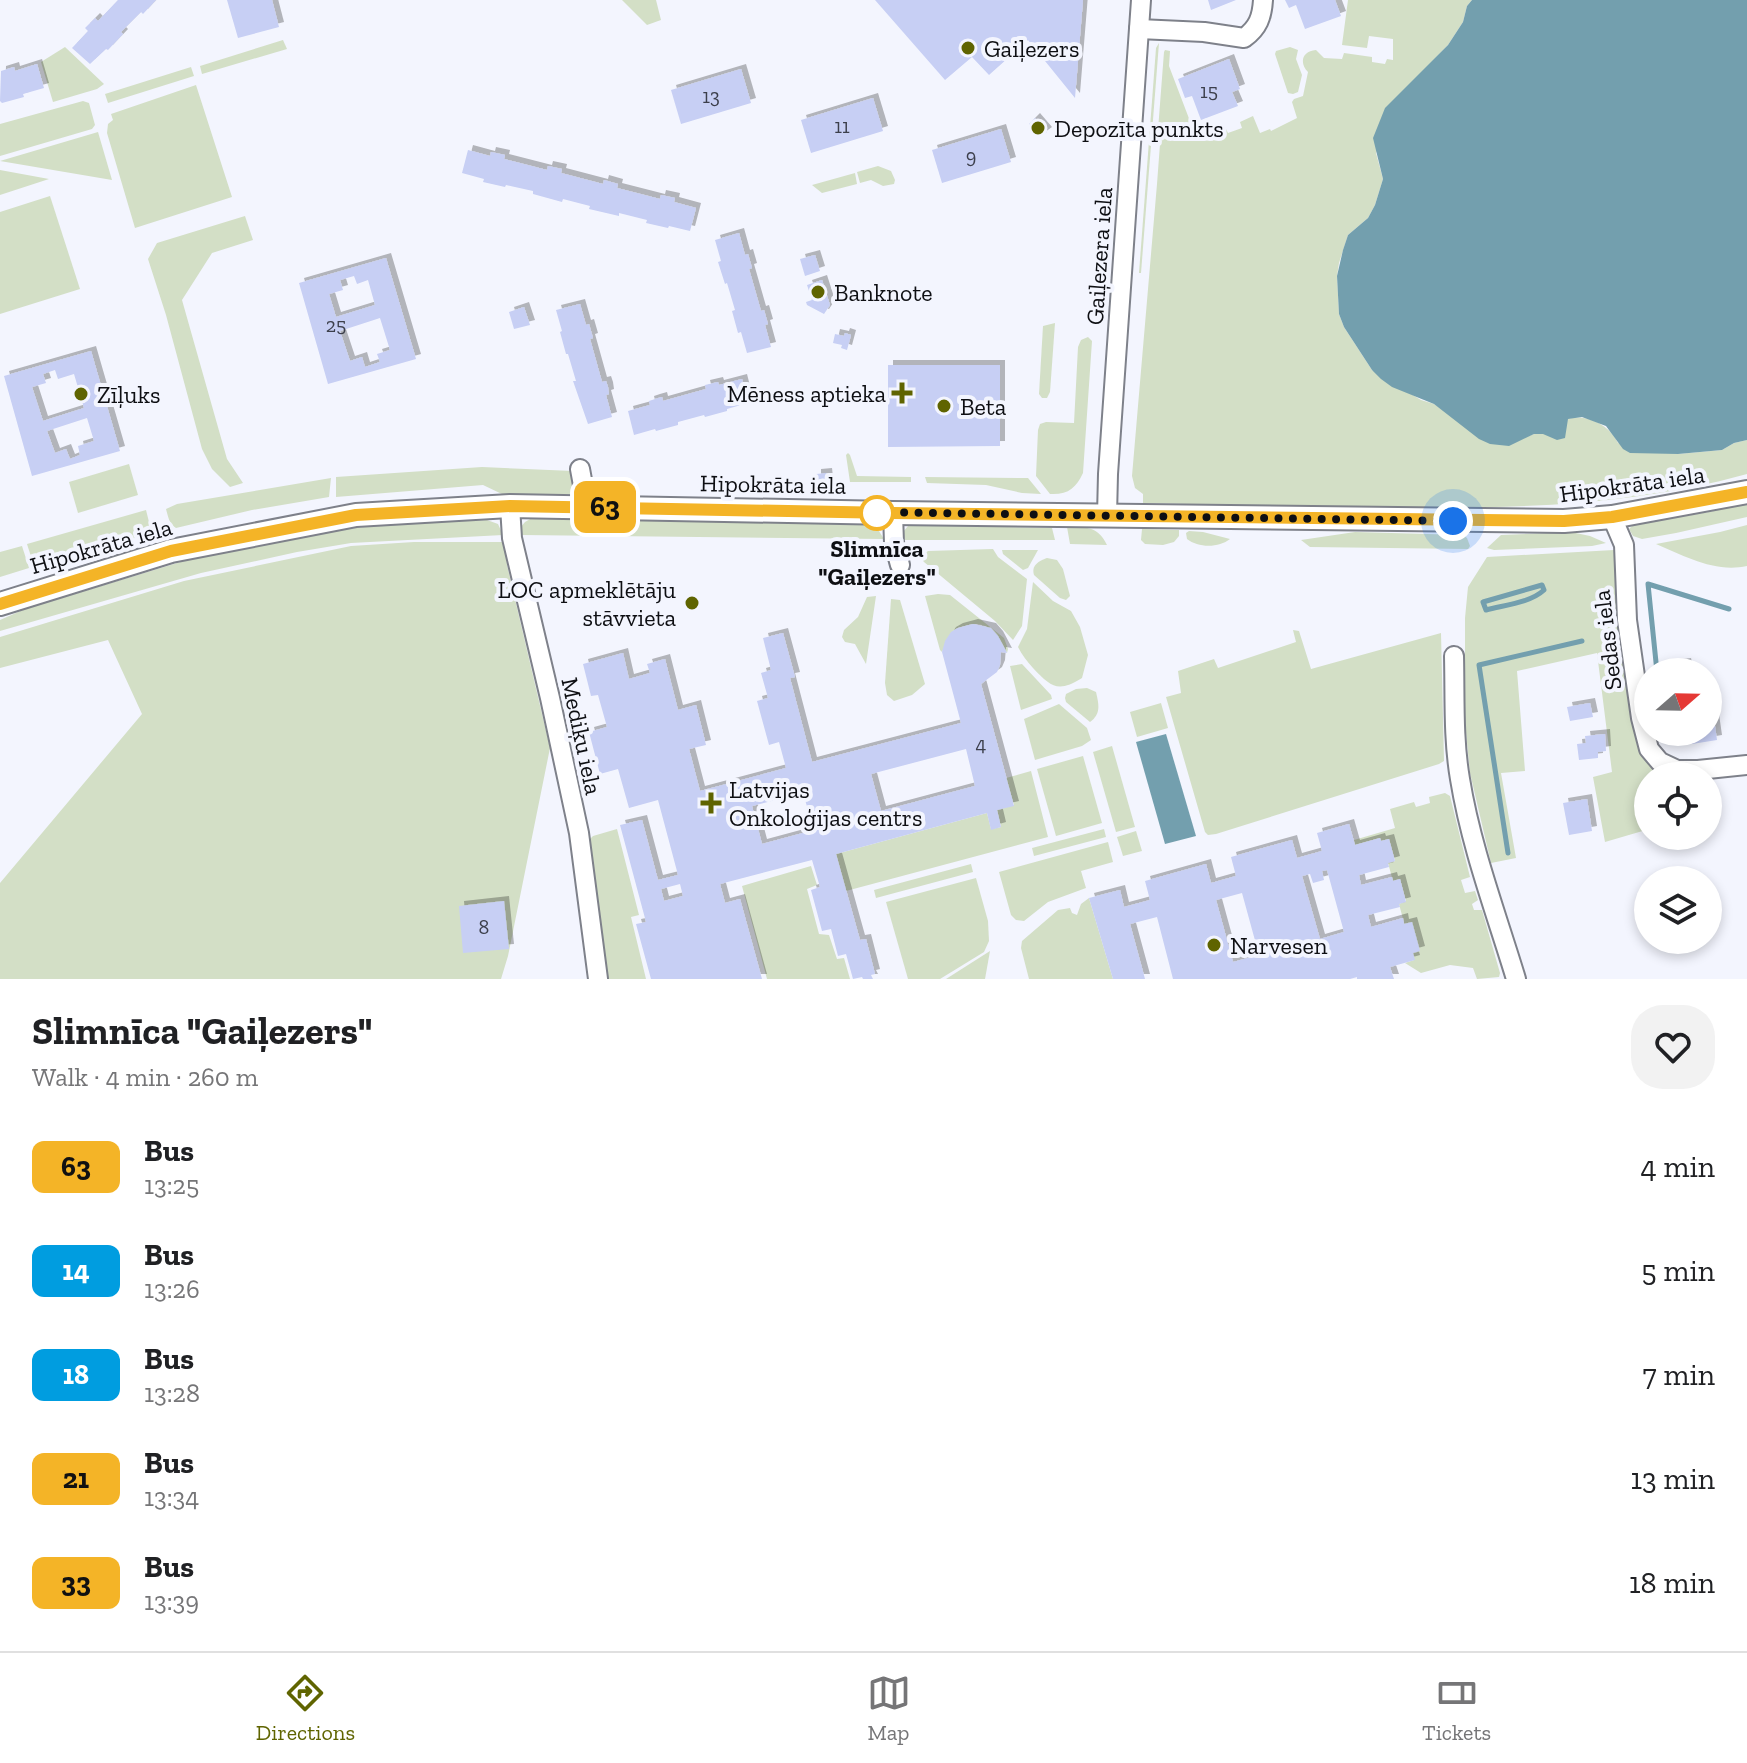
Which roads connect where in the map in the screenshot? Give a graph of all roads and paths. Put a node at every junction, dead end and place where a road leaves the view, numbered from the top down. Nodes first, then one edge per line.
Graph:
1 (1141, 0) edge
2 (1263, 0) edge
3 (1139, 29) junction
4 (580, 469) dead end
5 (1747, 492) edge
6 (510, 506) junction
7 (587, 507) junction
8 (893, 513) junction
9 (1107, 516) junction
10 (1612, 517) junction
11 (900, 565) dead end
12 (0, 604) edge
13 (1454, 656) dead end
14 (1747, 765) edge
15 (598, 979) edge
16 (1516, 979) edge

1 - 3 street, Gaiļezera iela
2 - 3 street
3 - 9 street, Gaiļezera iela
4 - 7 street
5 - 10 street, Hipokrāta iela
6 - 7 street, Hipokrāta iela
6 - 12 street, Hipokrāta iela
6 - 15 street, Mediķu iela
7 - 8 street, Hipokrāta iela
8 - 9 street, Hipokrāta iela
8 - 11 street
9 - 10 street, Hipokrāta iela
10 - 14 street, Sedas iela
13 - 16 street

